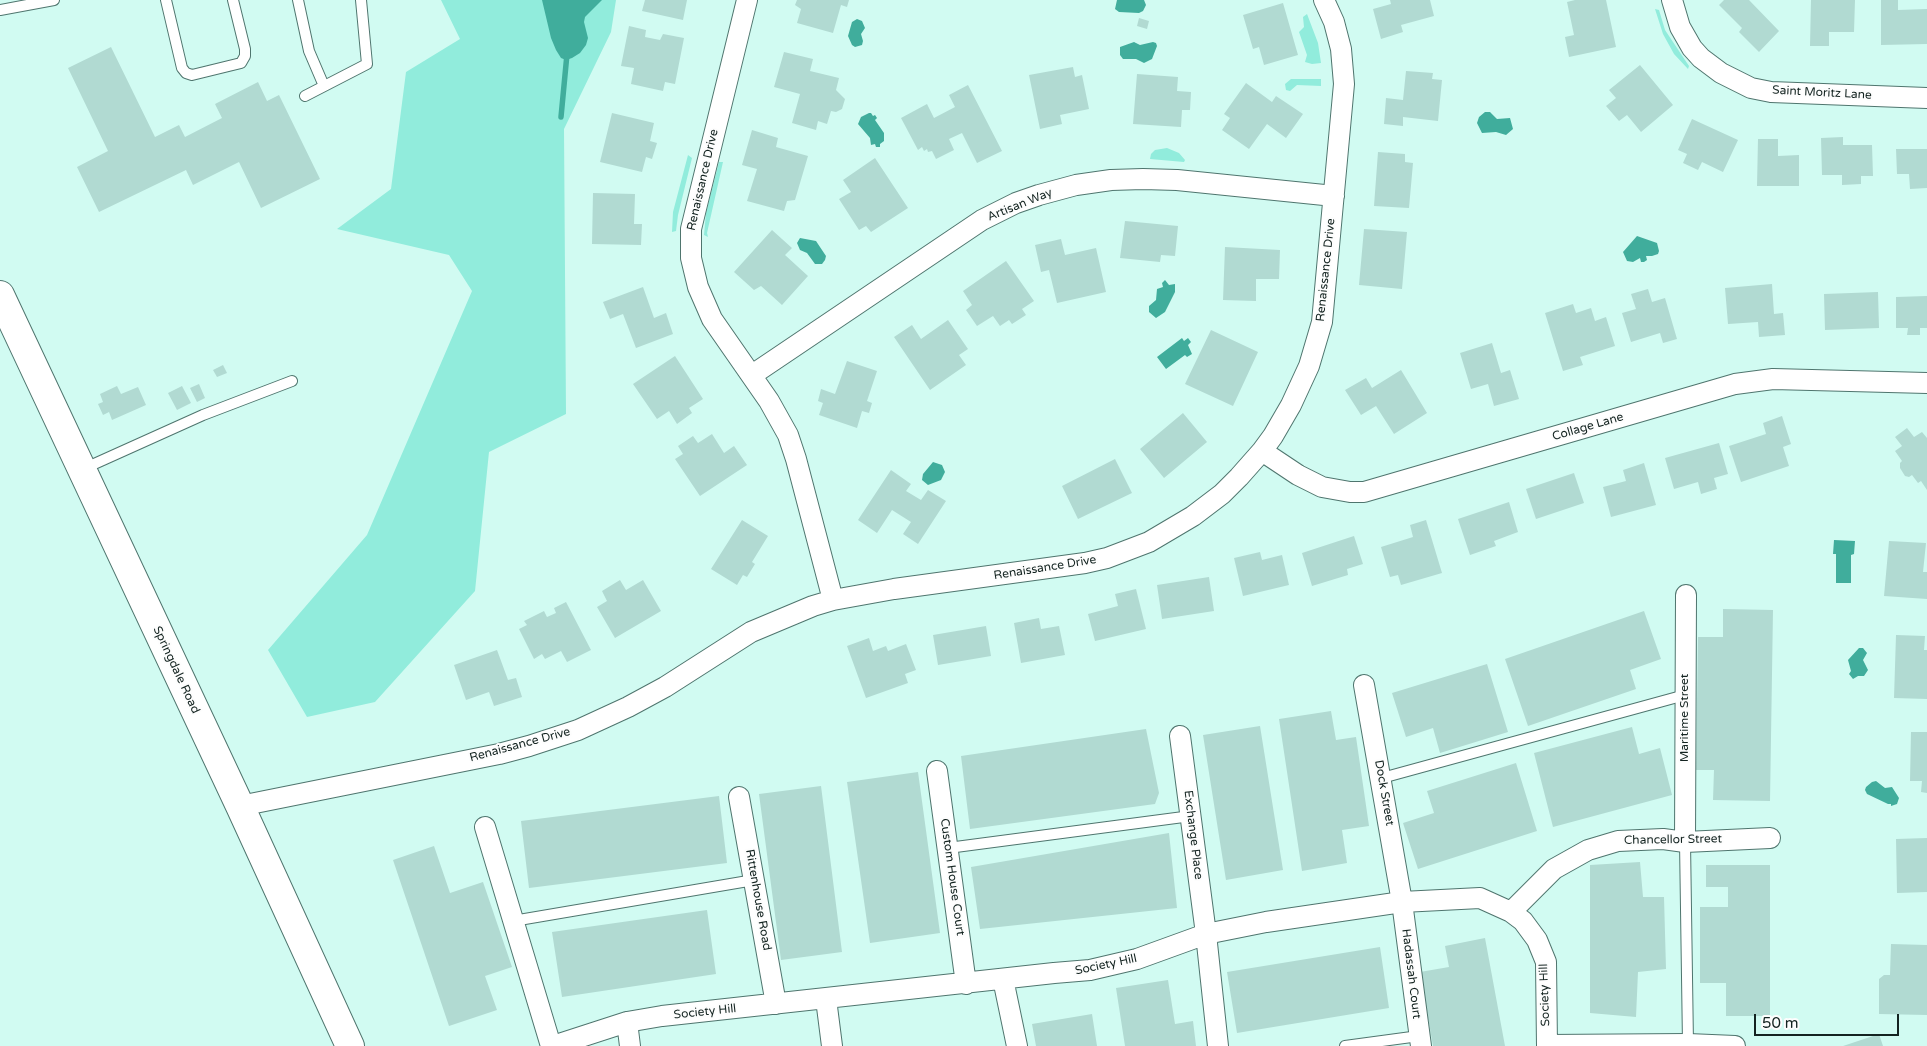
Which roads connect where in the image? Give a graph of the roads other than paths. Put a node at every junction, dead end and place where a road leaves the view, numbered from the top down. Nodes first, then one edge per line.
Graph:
1 (54, 0) edge
2 (166, 0) edge
3 (233, 0) edge
4 (298, 0) edge
5 (361, 0) edge
6 (747, 0) edge
7 (1324, 0) edge
8 (1672, 0) edge
9 (0, 10) edge
10 (324, 86) junction
11 (305, 96) dead end
12 (1927, 98) edge
13 (1334, 196) junction
14 (0, 295) edge
15 (752, 375) junction
16 (292, 380) dead end
17 (1927, 384) edge
18 (1262, 451) junction
19 (82, 469) junction
20 (1686, 595) dead end
21 (833, 600) junction
22 (1364, 684) dead end
23 (1685, 695) junction
24 (1180, 736) dead end
25 (938, 771) dead end
26 (1382, 778) junction
27 (739, 797) dead end
28 (240, 806) junction
29 (1191, 816) junction
30 (485, 827) dead end
31 (1770, 838) dead end
32 (1685, 842) junction
33 (948, 848) junction
34 (754, 880) junction
35 (1402, 902) junction
36 (1511, 912) junction
37 (513, 921) junction
38 (1206, 934) junction
39 (1003, 979) junction
40 (966, 984) junction
41 (826, 999) junction
42 (776, 1004) junction
43 (627, 1022) junction
44 (1420, 1041) edge
45 (1688, 1044) junction
46 (350, 1046) edge
47 (552, 1046) edge
48 (630, 1046) edge
49 (832, 1046) edge
50 (1017, 1046) edge
51 (1218, 1046) edge
52 (1345, 1046) edge
53 (1547, 1046) edge
54 (1735, 1046) edge

1 - 9 lane
2 - 3 lane
4 - 10 lane
5 - 10 lane
6 - 15 street, Renaissance Drive
7 - 13 street, Renaissance Drive
8 - 12 street, Saint Moritz Lane
10 - 11 lane
13 - 15 street, Artisan Way
13 - 18 street, Renaissance Drive
14 - 19 main road, Springdale Road
15 - 21 street, Renaissance Drive
16 - 19 lane
17 - 18 street, Collage Lane
18 - 21 street, Renaissance Drive
19 - 28 main road, Springdale Road
20 - 23 street, Maritime Street
21 - 28 street, Renaissance Drive
22 - 26 street, Dock Street
23 - 26 lane
23 - 32 street, Maritime Street
24 - 29 street, Exchange Place
25 - 33 street, Custom House Court
26 - 35 street, Dock Street
27 - 34 street, Rittenhouse Road
28 - 46 main road, Springdale Road
29 - 33 lane
29 - 38 street, Exchange Place
30 - 37 street
31 - 32 street, Chancellor Street
32 - 36 street, Chancellor Street
32 - 45 lane
33 - 40 street, Custom House Court
34 - 37 lane
34 - 42 street, Rittenhouse Road
35 - 36 street, Society Hill
35 - 38 street, Society Hill
35 - 44 street, Hadassah Court
36 - 53 street, Society Hill
37 - 47 street
38 - 39 street, Society Hill
38 - 51 street, Exchange Place
39 - 40 street, Society Hill
39 - 50 street
40 - 41 street, Society Hill
41 - 42 street, Society Hill
41 - 49 street
42 - 43 street, Society Hill
43 - 47 street, Society Hill
43 - 48 street
44 - 52 lane
45 - 53 street
45 - 54 street

